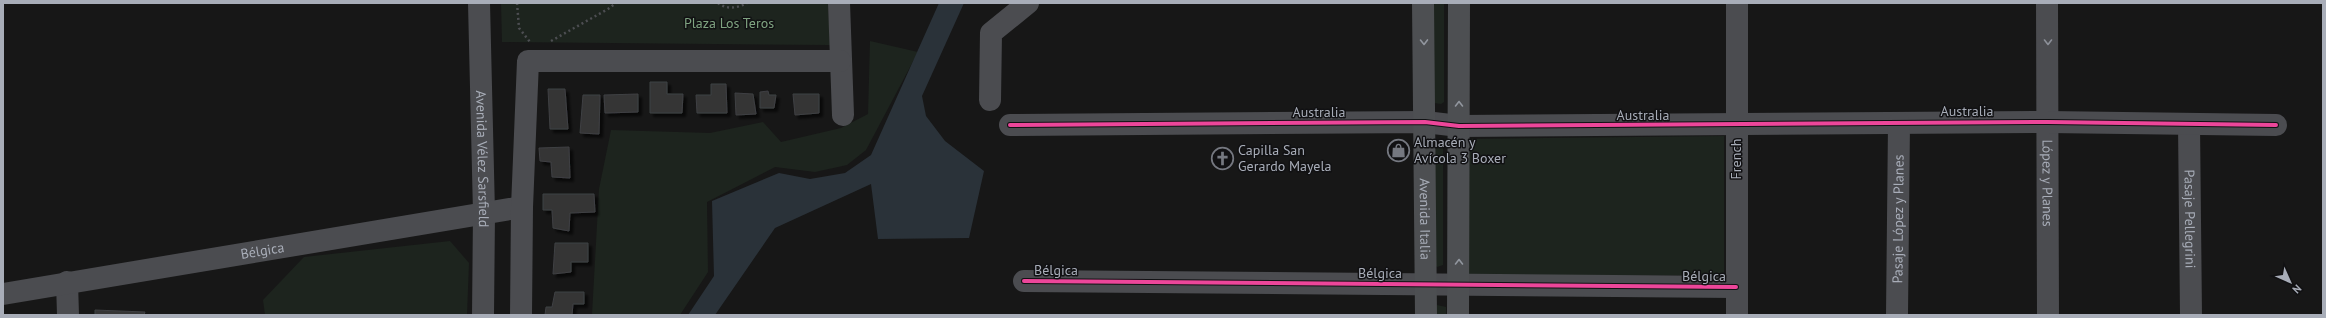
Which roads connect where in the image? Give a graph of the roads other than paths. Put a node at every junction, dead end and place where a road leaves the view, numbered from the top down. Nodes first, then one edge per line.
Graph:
1 (479, 3) edge
2 (839, 3) edge
3 (1028, 3) edge
4 (1423, 3) edge
5 (1459, 3) edge
6 (1737, 3) edge
7 (2047, 3) edge
8 (840, 61) junction
9 (990, 100) dead end
10 (843, 115) dead end
11 (1425, 122) junction
12 (2048, 122) junction
13 (1899, 123) junction
14 (1010, 124) dead end
15 (2189, 124) junction
16 (1736, 125) junction
17 (2276, 125) dead end
18 (1459, 126) junction
19 (522, 207) junction
20 (484, 213) junction
21 (1024, 281) dead end
22 (67, 282) junction
23 (1426, 284) junction
24 (1459, 285) junction
25 (1736, 287) junction
26 (3, 294) edge
27 (68, 315) edge
28 (484, 315) edge
29 (521, 315) edge
30 (1426, 315) edge
31 (1458, 315) edge
32 (1737, 315) edge
33 (1897, 315) edge
34 (2048, 315) edge
35 (2192, 315) edge

1 - 20 street, Avenida Vélez Sarsfield
2 - 8 street
3 - 9 street
4 -> 11 main road, Avenida Italia
18 -> 5 main road
6 - 16 street, French
7 -> 12 street, López y Planes
8 - 10 street
8 - 19 street
11 - 14 street, Australia
11 - 18 street, Australia
11 - 23 main road, Avenida Italia
12 - 13 street, Australia
12 - 15 street, Australia
12 - 34 street, López y Planes
13 - 16 street, Australia
13 - 33 street, Pasaje López y Planes
15 - 17 street, Australia
15 - 35 street, Pasaje Pellegrini
16 - 18 street, Australia
16 - 25 street, French
24 -> 18 main road
19 - 20 street, Bélgica
19 - 29 street
20 - 22 street, Bélgica
20 - 28 street, Avenida Vélez Sarsfield
21 - 23 street, Bélgica
22 - 26 street, Bélgica
22 - 27 street
23 - 24 street, Bélgica
23 - 30 main road, Avenida Italia
24 - 25 street, Bélgica
24 - 31 main road
25 - 32 street, French

